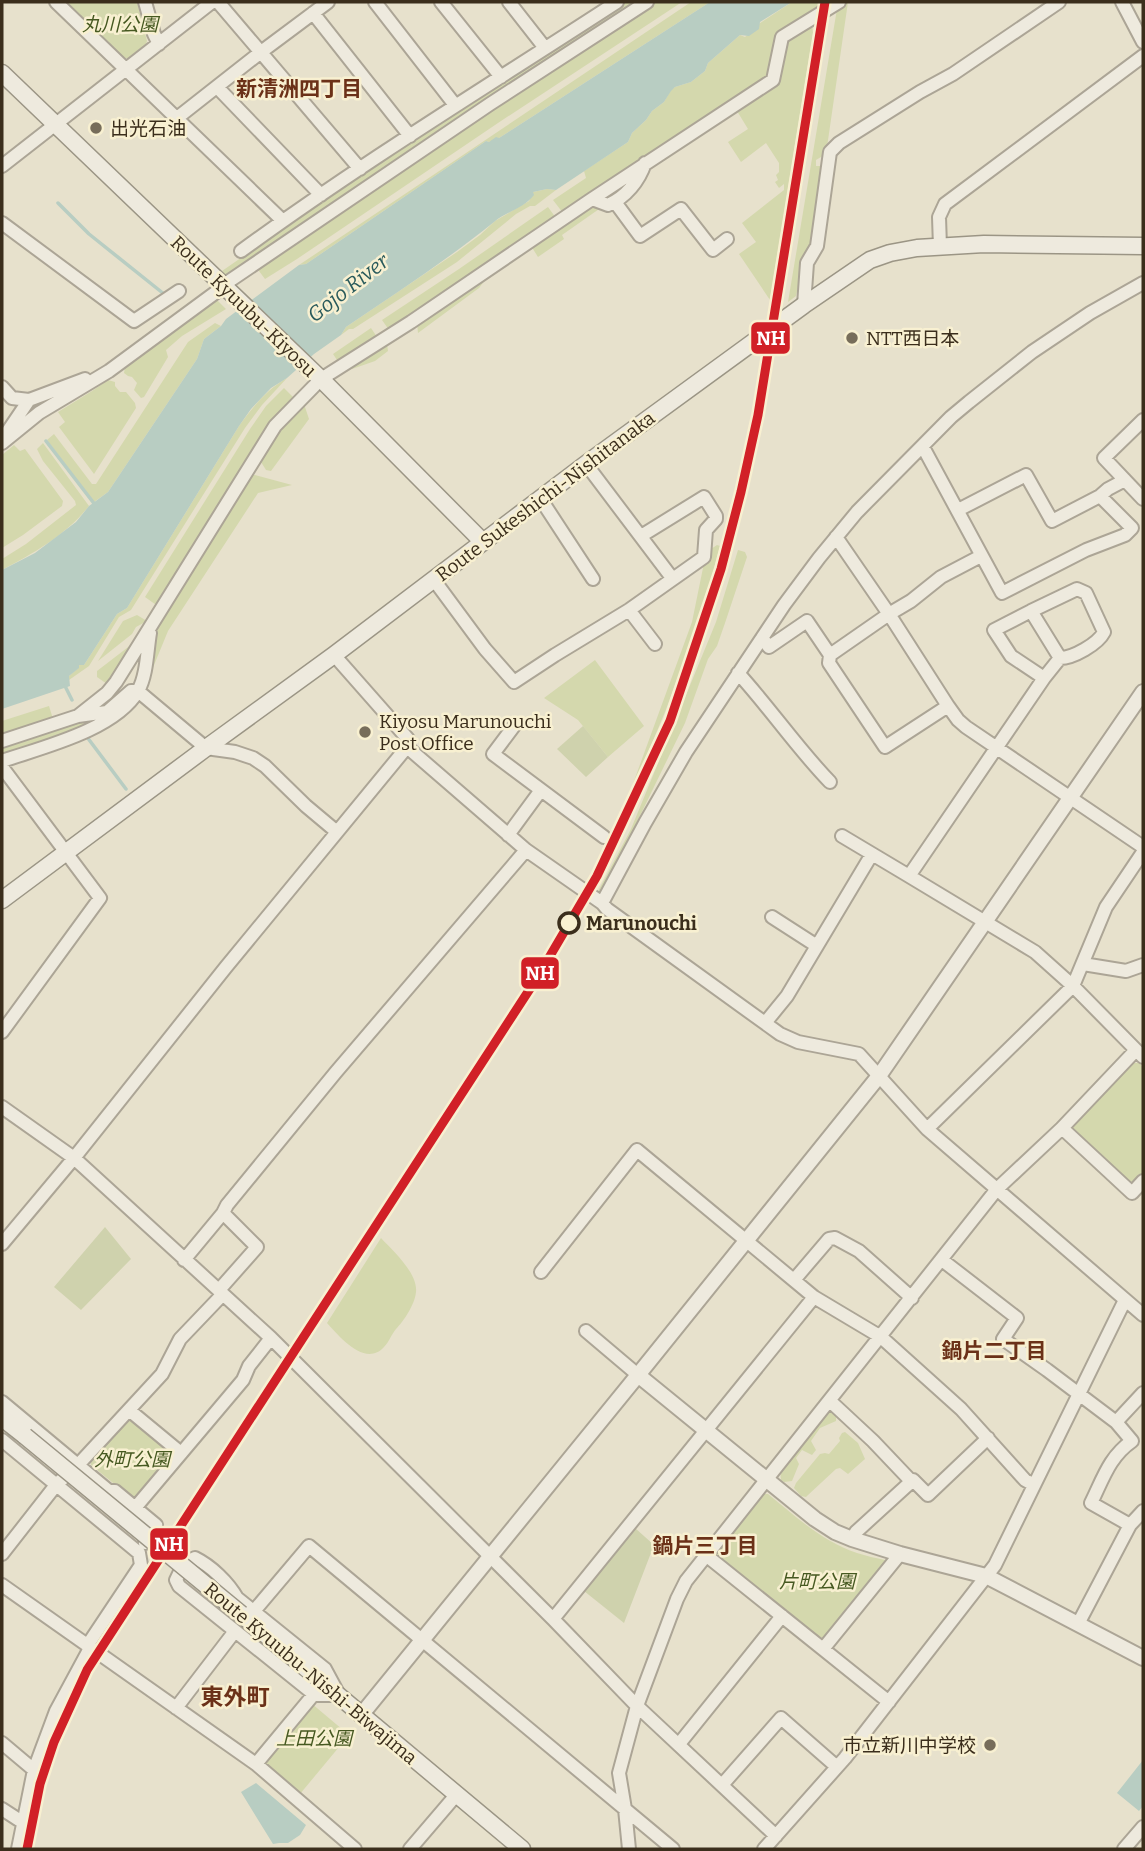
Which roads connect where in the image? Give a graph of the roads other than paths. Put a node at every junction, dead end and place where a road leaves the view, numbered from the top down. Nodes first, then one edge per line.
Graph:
1 (56, 2) edge
2 (145, 2) edge
3 (215, 2) edge
4 (328, 2) edge
5 (375, 2) edge
6 (441, 2) edge
7 (509, 2) edge
8 (647, 2) edge
9 (839, 2) edge
10 (1059, 2) edge
11 (1122, 2) edge
12 (613, 3) edge
13 (313, 13) junction
14 (1143, 41) edge
15 (159, 44) junction
16 (545, 48) junction
17 (261, 52) junction
18 (1143, 56) edge
19 (127, 69) junction
20 (2, 73) edge
21 (500, 77) junction
22 (217, 87) junction
23 (455, 105) junction
24 (177, 118) junction
25 (55, 125) junction
26 (410, 136) junction
27 (646, 163) junction
28 (2, 166) edge
29 (360, 169) junction
30 (321, 195) junction
31 (592, 199) junction
32 (615, 202) junction
33 (283, 220) junction
34 (2, 223) edge
35 (727, 239) dead end
36 (1143, 246) edge
37 (940, 247) junction
38 (241, 251) dead end
39 (1143, 283) edge
40 (224, 288) junction
41 (179, 291) dead end
42 (804, 305) junction
43 (109, 371) junction
44 (318, 377) junction
45 (2, 387) edge
46 (29, 400) junction
47 (1143, 420) edge
48 (2, 442) edge
49 (923, 447) junction
50 (586, 464) junction
51 (1125, 480) junction
52 (1100, 496) junction
53 (540, 498) junction
54 (1143, 499) edge
55 (958, 510) junction
56 (640, 536) junction
57 (836, 537) junction
58 (484, 541) junction
59 (981, 555) junction
60 (672, 578) junction
61 (593, 579) dead end
62 (433, 580) junction
63 (629, 610) junction
64 (1031, 611) junction
65 (889, 614) junction
66 (151, 626) junction
67 (762, 638) junction
68 (654, 644) dead end
69 (334, 655) junction
70 (830, 655) junction
71 (1060, 658) junction
72 (738, 673) junction
73 (1044, 678) junction
74 (138, 691) junction
75 (1142, 696) edge
76 (948, 706) junction
77 (78, 716) junction
78 (514, 726) dead end
79 (2, 741) edge
80 (407, 747) junction
81 (206, 748) junction
82 (997, 748) junction
83 (2, 761) edge
84 (2, 767) edge
85 (830, 782) dead end
86 (541, 790) junction
87 (1070, 797) junction
88 (337, 832) junction
89 (508, 835) junction
90 (842, 836) dead end
91 (604, 837) dead end
92 (1143, 849) edge
93 (526, 850) junction
94 (66, 852) junction
95 (872, 854) junction
96 (909, 876) junction
97 (2, 900) edge
98 (602, 903) junction
99 (772, 917) dead end
100 (987, 922) junction
101 (817, 946) junction
102 (1083, 964) junction
103 (1143, 965) edge
104 (1073, 986) junction
105 (765, 1023) junction
106 (2, 1032) edge
107 (1140, 1054) edge
108 (879, 1076) junction
109 (2, 1107) edge
110 (1062, 1128) junction
111 (927, 1129) junction
112 (74, 1157) junction
113 (1143, 1181) edge
114 (997, 1189) junction
115 (222, 1213) junction
116 (746, 1241) junction
117 (2, 1244) edge
118 (942, 1259) junction
119 (184, 1260) junction
120 (541, 1272) dead end
121 (794, 1280) junction
122 (221, 1292) junction
123 (814, 1297) junction
124 (912, 1297) junction
125 (1125, 1300) junction
126 (1143, 1315) edge
127 (586, 1331) dead end
128 (881, 1337) junction
129 (271, 1338) junction
130 (638, 1375) junction
131 (1143, 1393) edge
132 (1078, 1394) junction
133 (830, 1401) junction
134 (2, 1402) edge
135 (129, 1410) junction
136 (2, 1418) edge
137 (1116, 1422) junction
138 (706, 1430) junction
139 (988, 1438) junction
140 (2, 1440) edge
141 (181, 1453) junction
142 (78, 1465) junction
143 (767, 1480) junction
144 (911, 1481) junction
145 (56, 1485) junction
146 (1034, 1485) junction
147 (135, 1508) junction
148 (1143, 1511) edge
149 (1130, 1525) junction
150 (852, 1539) junction
151 (139, 1553) junction
152 (2, 1554) edge
153 (900, 1554) junction
154 (707, 1556) junction
155 (490, 1557) junction
156 (986, 1576) junction
157 (2, 1585) edge
158 (248, 1613) junction
159 (782, 1616) junction
160 (552, 1619) junction
161 (1078, 1624) junction
162 (235, 1631) junction
163 (422, 1641) junction
164 (89, 1647) junction
165 (823, 1649) junction
166 (1143, 1658) edge
167 (314, 1694) junction
168 (339, 1695) junction
169 (889, 1702) junction
170 (637, 1706) junction
171 (176, 1708) junction
172 (362, 1714) junction
173 (2, 1743) edge
174 (679, 1745) junction
175 (256, 1764) junction
176 (837, 1767) junction
177 (34, 1770) junction
178 (722, 1785) junction
179 (457, 1794) junction
180 (2, 1809) edge
181 (625, 1809) junction
182 (22, 1822) junction
183 (1143, 1827) edge
184 (776, 1836) junction
185 (18, 1849) edge
186 (355, 1849) edge
187 (410, 1849) edge
188 (522, 1849) edge
189 (629, 1849) edge
190 (673, 1849) edge
191 (764, 1849) edge
192 (1124, 1849) edge

1 - 19 street
2 - 15 street
3 - 15 street
3 - 17 street
4 - 13 street
5 - 23 street
6 - 21 street
7 - 16 street
8 - 40 street
9 - 27 street
10 - 42 street
11 - 14 street
12 - 16 street
13 - 17 street
13 - 26 street
15 - 19 street
16 - 21 street
17 - 22 street
17 - 29 street
18 - 37 street
19 - 24 street
19 - 25 street
20 - 25 main road, Route Kyuubu-Kiyosu
21 - 23 street
22 - 24 street
22 - 30 street
23 - 26 street
24 - 33 street
25 - 28 street
25 - 40 main road, Route Kyuubu-Kiyosu
26 - 29 street
27 - 31 street
27 - 32 street
29 - 30 street
30 - 33 street
31 - 32 street
31 - 44 street
32 - 35 street
33 - 38 street
34 - 41 street
36 - 37 main road, Route Sukeshichi-Nishitanaka
37 - 42 main road, Route Sukeshichi-Nishitanaka
39 - 49 street
40 - 43 street
40 - 44 main road, Route Kyuubu-Kiyosu
42 - 50 main road, Route Sukeshichi-Nishitanaka
43 - 46 street
43 - 48 street
44 - 58 main road, Route Kyuubu-Kiyosu
44 - 66 street
45 - 46 street
46 - 48 street
47 - 51 street
49 - 55 street
49 - 57 street
50 - 53 main road, Route Sukeshichi-Nishitanaka
50 - 56 street
51 - 52 street
51 - 54 street
52 - 55 street
52 - 59 street
53 - 58 main road, Route Sukeshichi-Nishitanaka
53 - 61 street
55 - 59 street
56 - 60 street
56 - 60 street
57 - 65 street
57 - 67 street
58 - 62 main road, Route Sukeshichi-Nishitanaka
59 - 65 street
60 - 63 street
62 - 63 street
62 - 69 main road, Route Sukeshichi-Nishitanaka
63 - 68 street
64 - 71 street
64 - 71 street
64 - 73 street
65 - 70 street
65 - 76 street
66 - 74 street
66 - 77 street
67 - 70 street
67 - 72 street
69 - 80 street
69 - 81 main road, Route Sukeshichi-Nishitanaka
70 - 76 street
71 - 73 street
72 - 85 street
72 - 98 street
73 - 82 street
74 - 77 street
74 - 81 street
74 - 83 street
75 - 87 street
76 - 82 street
77 - 79 street
78 - 86 street
80 - 88 street
80 - 89 street
81 - 88 street
81 - 94 main road, Route Sukeshichi-Nishitanaka
82 - 87 street
82 - 96 street
84 - 94 street
86 - 89 street
86 - 91 street
87 - 92 street
87 - 100 street
88 - 112 street
89 - 93 street
90 - 95 street
92 - 102 street
93 - 98 street
93 - 115 street
94 - 97 main road, Route Sukeshichi-Nishitanaka
94 - 106 street
95 - 96 street
95 - 101 street
96 - 100 street
98 - 105 street
99 - 101 street
100 - 104 street
100 - 108 street
101 - 105 street
102 - 103 street
102 - 104 street
104 - 107 street
104 - 111 street
105 - 108 street
107 - 110 street
108 - 111 street
108 - 116 street
109 - 112 street
110 - 113 street
110 - 114 street
111 - 114 street
112 - 117 street
112 - 119 street
114 - 118 street
114 - 125 street
115 - 119 street
115 - 122 street
116 - 120 street
116 - 121 street
116 - 130 street
118 - 124 street
118 - 132 street
119 - 122 street
121 - 123 street
121 - 124 street
122 - 129 street
122 - 135 street
123 - 128 street
123 - 138 street
124 - 128 street
125 - 126 street
125 - 132 street
127 - 130 street
128 - 133 street
128 - 139 street
129 - 141 street
129 - 155 street
130 - 138 street
130 - 155 street
131 - 137 street
132 - 137 street
132 - 146 street
133 - 143 street
133 - 144 street
134 - 142 street
135 - 141 street
135 - 142 street
136 - 158 main road, Route Kyuubu-Nishi-Biwajima, bridge
137 - 149 street
138 - 143 street
138 - 160 street
139 - 144 street
139 - 146 street
140 - 145 street
141 - 147 street
142 - 145 street
142 - 147 street
143 - 150 street
143 - 154 street
144 - 150 street
145 - 151 street
145 - 152 street
146 - 156 street
147 - 151 street
148 - 149 street
149 - 161 street
150 - 153 street
151 - 164 street
153 - 156 street
153 - 165 street
154 - 159 street
154 - 170 street
155 - 160 street
155 - 163 street
156 - 161 street
156 - 169 street
157 - 164 street
158 - 162 street
158 - 163 street
158 - 168 main road, Route Kyuubu-Nishi-Biwajima
159 - 165 street
159 - 174 street
160 - 170 street
161 - 166 street
162 - 167 street
162 - 171 street
163 - 172 street
163 - 181 street
164 - 171 street
164 - 177 street
165 - 169 street
167 - 168 street
167 - 175 street
168 - 172 main road, Route Kyuubu-Nishi-Biwajima
169 - 176 street
170 - 174 street
170 - 181 street
171 - 175 street
172 - 179 main road, Route Kyuubu-Nishi-Biwajima
173 - 177 street
174 - 178 street
175 - 186 street
176 - 178 street
176 - 184 street
177 - 182 street
178 - 184 street
179 - 187 street
179 - 188 main road, Route Kyuubu-Nishi-Biwajima
180 - 182 street
181 - 189 street
181 - 190 street
182 - 185 street
183 - 192 street
184 - 191 street

